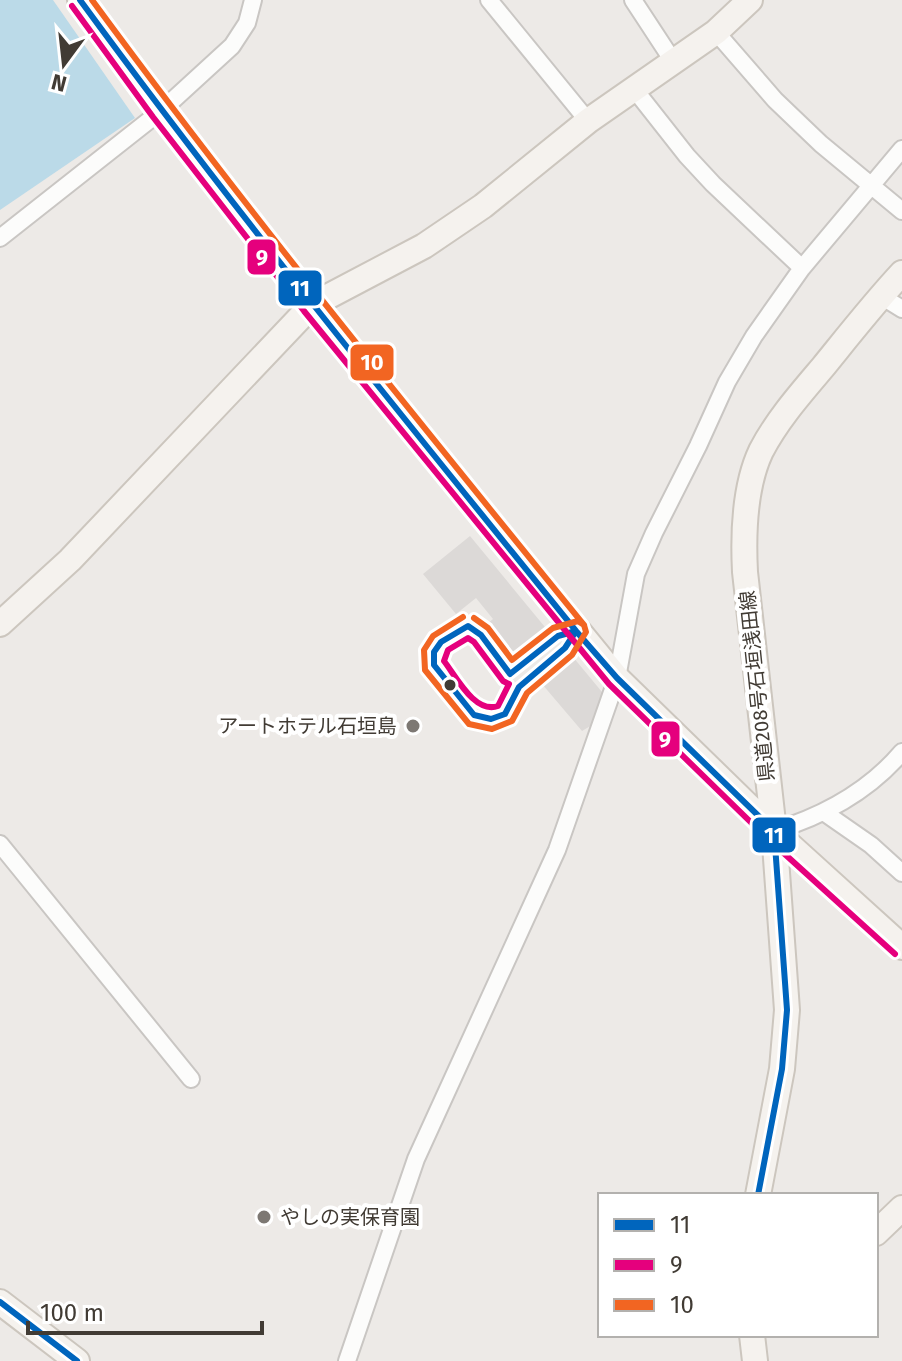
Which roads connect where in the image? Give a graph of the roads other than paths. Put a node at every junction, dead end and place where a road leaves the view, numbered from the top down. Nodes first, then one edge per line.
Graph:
1 (80, 0) edge
2 (253, 0) edge
3 (489, 0) edge
4 (633, 0) edge
5 (750, 0) edge
6 (716, 32) junction
7 (673, 61) junction
8 (635, 90) junction
9 (161, 111) junction
10 (588, 121) junction
11 (902, 149) edge
12 (872, 187) junction
13 (902, 211) edge
14 (0, 238) edge
15 (802, 268) junction
16 (902, 273) edge
17 (881, 296) junction
18 (312, 305) junction
19 (902, 309) edge
20 (0, 624) edge
21 (617, 678) junction
22 (902, 752) edge
23 (825, 813) junction
24 (774, 831) junction
25 (0, 844) edge
26 (902, 873) edge
27 (902, 947) edge
28 (191, 1079) dead end
29 (758, 1193) edge
30 (902, 1208) edge
31 (878, 1231) edge
32 (0, 1302) edge
33 (77, 1361) edge
34 (347, 1361) edge

1 - 9 street
2 - 9 street
3 - 10 street
4 - 7 street
5 - 6 street
6 - 7 street
6 - 12 street
7 - 8 street
8 - 10 street
8 - 15 street
9 - 14 street
9 - 18 street
10 - 18 street
11 - 12 street
12 - 13 street
12 - 15 street
15 - 21 street
16 - 17 street, 県道208号石垣浅田線
17 - 19 street
17 - 24 street, 県道208号石垣浅田線
18 - 20 street
18 - 21 street
21 - 24 street
21 - 34 street
22 - 23 street
23 - 24 street
23 - 26 street
24 - 27 street
24 - 29 street, 県道208号石垣浅田線
25 - 28 street
30 - 31 street
32 - 33 street

